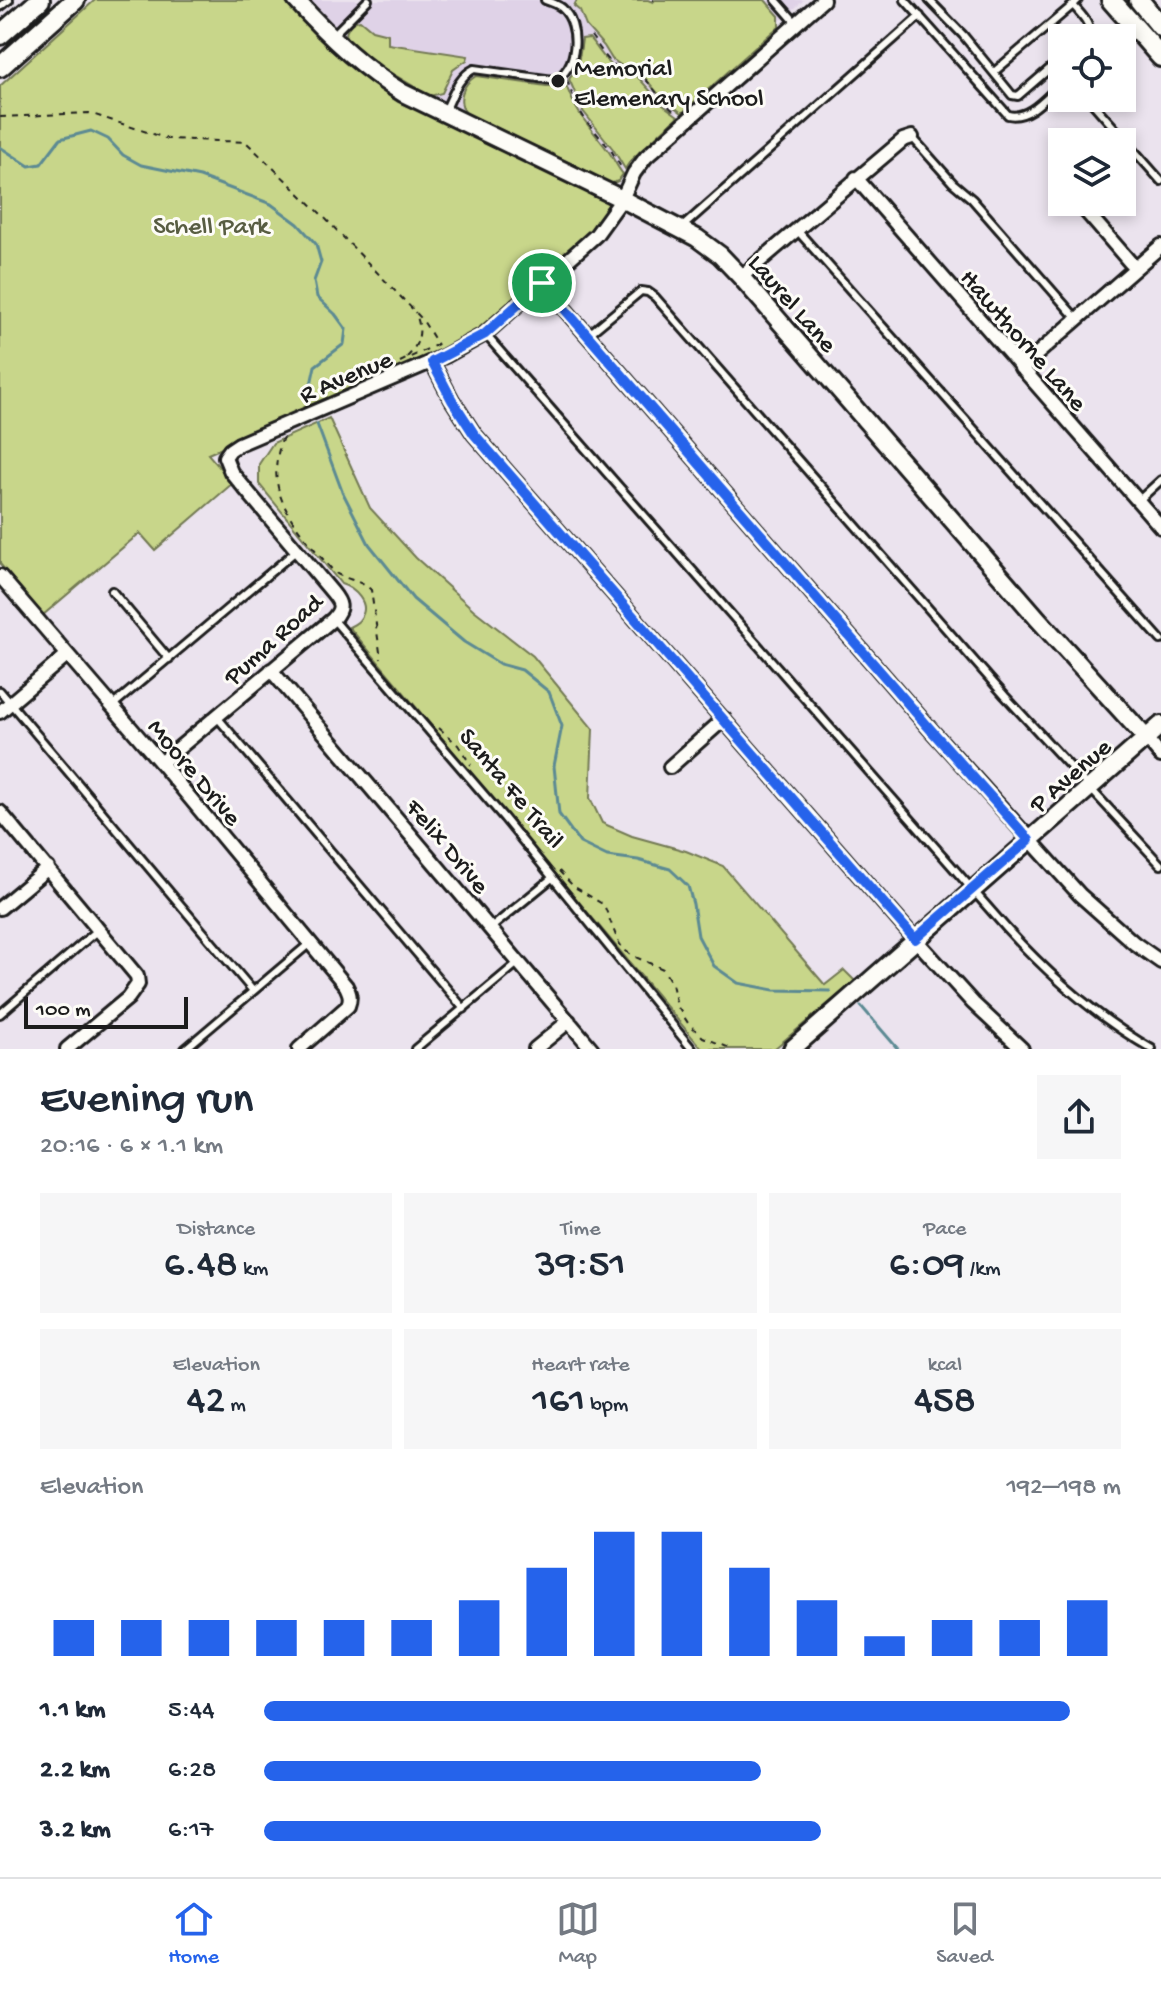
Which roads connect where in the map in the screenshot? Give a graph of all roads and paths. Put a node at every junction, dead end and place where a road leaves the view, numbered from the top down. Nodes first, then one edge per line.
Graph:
1 (9, 0) edge
2 (75, 0) edge
3 (296, 0) edge
4 (368, 0) edge
5 (545, 0) edge
6 (776, 0) edge
7 (823, 0) edge
8 (905, 0) edge
9 (929, 0) edge
10 (1111, 0) edge
11 (1139, 0) edge
12 (1076, 2) edge
13 (35, 5) edge
14 (0, 7) edge
15 (920, 16) junction
16 (1131, 23) joint
17 (797, 24) junction
18 (1088, 24) edge
19 (45, 27) junction
20 (1161, 27) edge
21 (0, 35) edge
22 (591, 36) dead end
23 (331, 38) junction
24 (1161, 57) edge
25 (0, 67) edge
26 (1048, 70) edge
27 (994, 72) junction
28 (567, 80) dead end
29 (1048, 95) edge
30 (1100, 112) edge
31 (444, 114) junction
32 (681, 115) dead end
33 (0, 117) edge
34 (912, 137) joint
35 (624, 172) dead end
36 (856, 178) junction
37 (1161, 181) edge
38 (622, 199) junction
39 (1090, 216) edge
40 (680, 229) junction
41 (796, 229) junction
42 (1161, 246) edge
43 (1135, 268) junction
44 (741, 277) junction
45 (542, 283) junction
46 (415, 310) junction
47 (1077, 319) junction
48 (485, 334) junction
49 (588, 335) junction
50 (445, 356) junction
51 (406, 358) dead end
52 (432, 362) junction
53 (1021, 368) junction
54 (286, 435) dead end
55 (225, 457) joint
56 (1161, 480) edge
57 (1137, 502) junction
58 (1161, 527) edge
59 (297, 550) junction
60 (0, 576) edge
61 (112, 591) dead end
62 (333, 619) junction
63 (1161, 640) edge
64 (67, 655) junction
65 (169, 659) junction
66 (382, 662) dead end
67 (271, 670) junction
68 (0, 691) edge
69 (112, 706) junction
70 (5, 708) edge
71 (217, 717) junction
72 (724, 719) junction
73 (1161, 725) edge
74 (439, 728) dead end
75 (1146, 738) junction
76 (1161, 756) edge
77 (161, 763) junction
78 (471, 765) dead end
79 (670, 767) dead end
80 (1089, 788) junction
81 (0, 812) edge
82 (1029, 840) junction
83 (1161, 865) edge
84 (48, 868) junction
85 (557, 868) dead end
86 (552, 878) junction
87 (972, 889) junction
88 (0, 908) edge
89 (491, 928) junction
90 (99, 929) junction
91 (915, 939) junction
92 (310, 943) junction
93 (520, 961) junction
94 (1161, 962) edge
95 (253, 991) junction
96 (464, 1009) junction
97 (0, 1014) edge
98 (569, 1021) junction
99 (67, 1049) edge
100 (185, 1049) edge
101 (299, 1049) edge
102 (415, 1049) edge
103 (535, 1049) edge
104 (592, 1049) edge
105 (692, 1049) edge
106 (732, 1049) edge
107 (792, 1049) edge
108 (1022, 1049) edge
109 (1152, 1049) edge

1 - 14 lane
2 - 19 main road
3 - 23 street, Laurel Lane
4 - 23 lane
5 - 31 lane
6 - 17 lane
7 - 17 street, R Avenue
8 - 15 lane
9 - 27 lane
10 - 16 main road
11 - 20 main road
12 - 18 lane
12 - 27 lane
13 - 19 main road
13 - 21 main road
15 - 29 lane
15 - 40 lane
16 - 24 main road
17 - 38 street, R Avenue
19 - 25 main road
22 - 32 path
23 - 31 street, Laurel Lane
26 - 27 lane
28 - 35 path
30 - 37 lane
31 - 38 street, Laurel Lane
33 - 46 path
34 - 36 street
34 - 47 lane
36 - 41 street
36 - 53 street, Hawthorne Lane
38 - 40 street, Laurel Lane
38 - 45 street, R Avenue
39 - 43 street
40 - 44 street, Laurel Lane
41 - 44 street
41 - 63 lane
42 - 43 street
43 - 47 street
44 - 75 street, Laurel Lane
45 - 48 street, R Avenue
45 - 49 street
46 - 50 path
46 - 51 path
47 - 53 street
48 - 50 street, R Avenue
48 - 87 lane
49 - 80 lane
49 - 82 street
50 - 52 street, R Avenue
52 - 55 street, R Avenue
52 - 72 street
53 - 57 street, Hawthorne Lane
54 - 66 path
55 - 59 street, Puma Road
56 - 57 lane
57 - 58 street, Hawthorne Lane
59 - 62 street, Puma Road
59 - 65 lane
60 - 64 street, Moore Drive
61 - 65 lane
62 - 67 street, Puma Road
62 - 86 lane
64 - 69 street, Moore Drive
64 - 70 street
65 - 69 lane
67 - 71 street, Puma Road
67 - 89 street, Felix Drive
68 - 70 lane
69 - 77 street, Moore Drive
70 - 95 lane
71 - 77 street, Puma Road
71 - 96 lane
72 - 79 street
72 - 91 street
73 - 75 street, P Avenue
74 - 78 path, Santa Fe Trail
75 - 76 street, Laurel Lane
75 - 80 street, P Avenue
77 - 92 street, Moore Drive
80 - 82 street, P Avenue
80 - 83 lane
81 - 84 street
82 - 87 street, P Avenue
82 - 94 street
84 - 88 street
84 - 90 street
85 - 106 path, Santa Fe Trail
86 - 89 lane
86 - 105 lane
87 - 91 street, P Avenue
87 - 109 lane
89 - 93 street, Felix Drive
90 - 97 lane
90 - 99 street
91 - 107 street, P Avenue
91 - 108 street
92 - 95 lane
92 - 101 street, Moore Drive
93 - 96 lane
93 - 98 street, Felix Drive
95 - 100 lane
96 - 102 lane
98 - 103 street
98 - 104 street, Felix Drive

